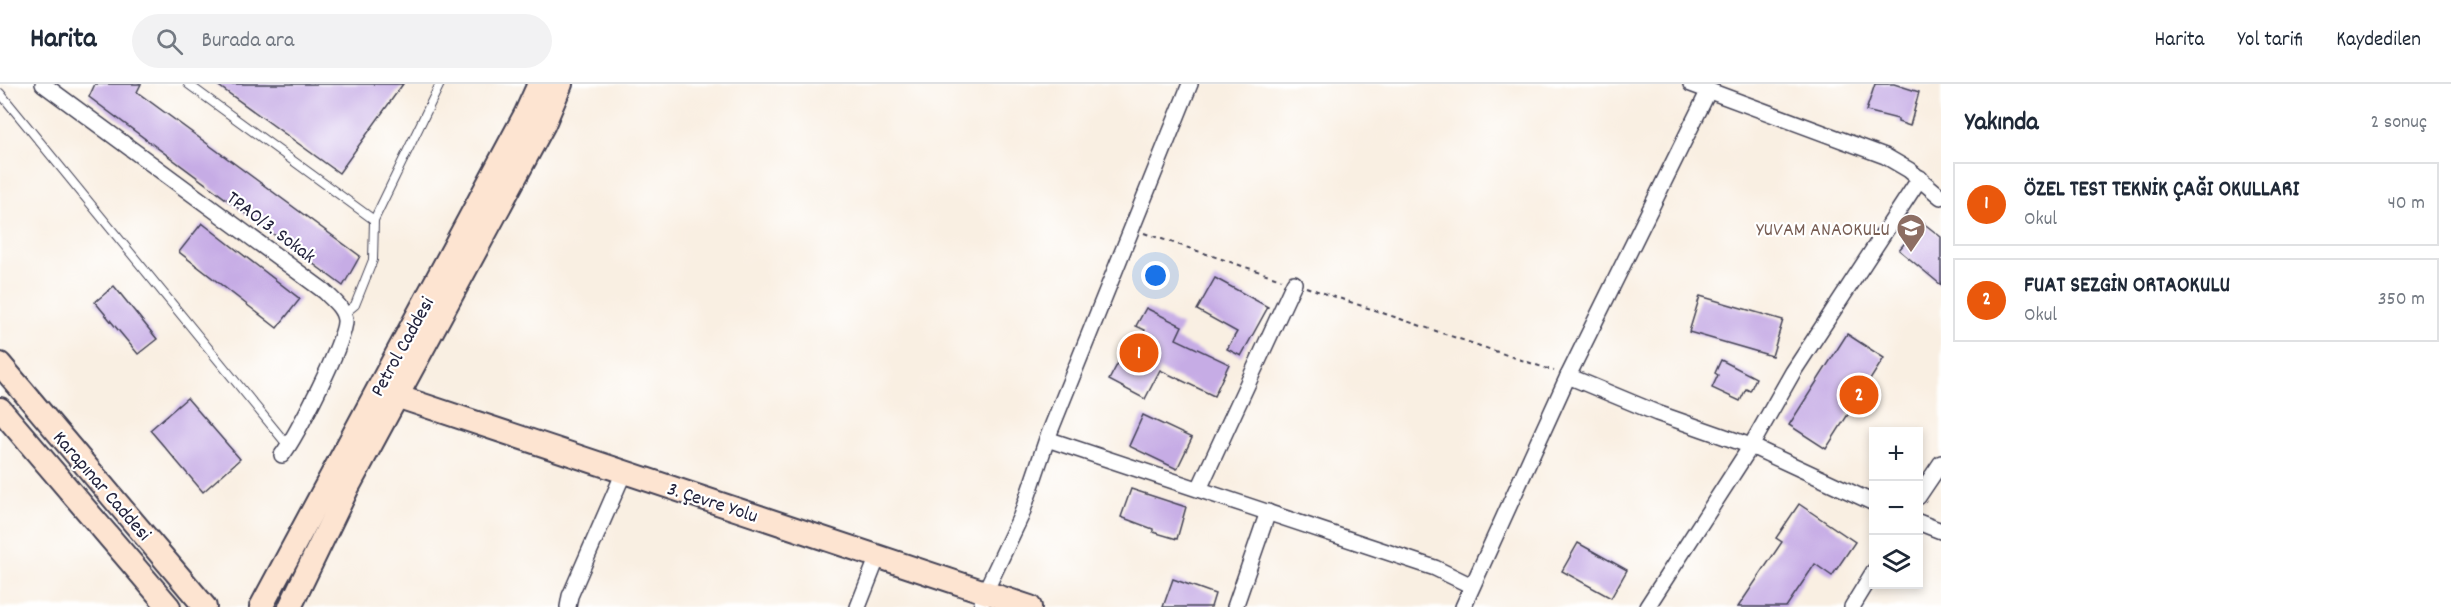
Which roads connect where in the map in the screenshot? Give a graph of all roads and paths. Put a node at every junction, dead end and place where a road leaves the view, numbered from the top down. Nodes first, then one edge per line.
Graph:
1 (43, 84) edge
2 (188, 84) edge
3 (440, 84) edge
4 (539, 84) edge
5 (561, 84) edge
6 (1191, 84) edge
7 (1691, 84) edge
8 (1709, 90) junction
9 (0, 93) edge
10 (1920, 178) junction
11 (1941, 197) edge
12 (374, 220) junction
13 (1131, 228) junction
14 (1294, 283) junction
15 (344, 314) junction
16 (0, 364) edge
17 (1568, 375) junction
18 (396, 396) junction
19 (0, 409) edge
20 (1047, 438) junction
21 (1751, 446) junction
22 (285, 451) joint
23 (1941, 463) edge
24 (624, 472) junction
25 (1198, 489) junction
26 (1923, 490) edge
27 (1869, 501) edge
28 (1268, 512) junction
29 (1923, 524) edge
30 (1941, 531) edge
31 (878, 556) junction
32 (1869, 579) edge
33 (1472, 586) junction
34 (983, 600) edge
35 (169, 607) edge
36 (205, 607) edge
37 (261, 607) edge
38 (290, 607) edge
39 (568, 607) edge
40 (858, 607) edge
41 (1030, 607) edge
42 (1235, 607) edge
43 (1462, 607) edge
44 (1647, 607) edge
45 (1852, 607) edge

1 - 15 street, TPAO/3. Sokak
2 - 12 lane
3 - 12 lane
4 - 37 main road, Petrol Caddesi
5 - 18 main road, Petrol Caddesi
6 - 13 street
7 - 8 street
8 - 10 street
8 - 17 street
9 - 22 lane
10 - 11 street
10 - 21 street
12 - 15 lane
13 - 14 path
13 - 20 street
14 - 17 path
14 - 25 street
15 - 22 street
16 - 36 main road, Karapınar Caddesi
17 - 21 street
17 - 33 street
18 - 24 main road, 3. Çevre Yolu
18 - 38 main road, Petrol Caddesi
19 - 35 main road, Karapınar Caddesi
20 - 25 street
20 - 34 street
21 - 27 street
21 - 44 street
23 - 26 street
24 - 31 main road, 3. Çevre Yolu
24 - 39 street
25 - 28 street
28 - 33 street
28 - 42 street
29 - 30 street
31 - 34 main road, 3. Çevre Yolu
31 - 40 street
32 - 45 street
33 - 43 street
34 - 41 main road, 3. Çevre Yolu

